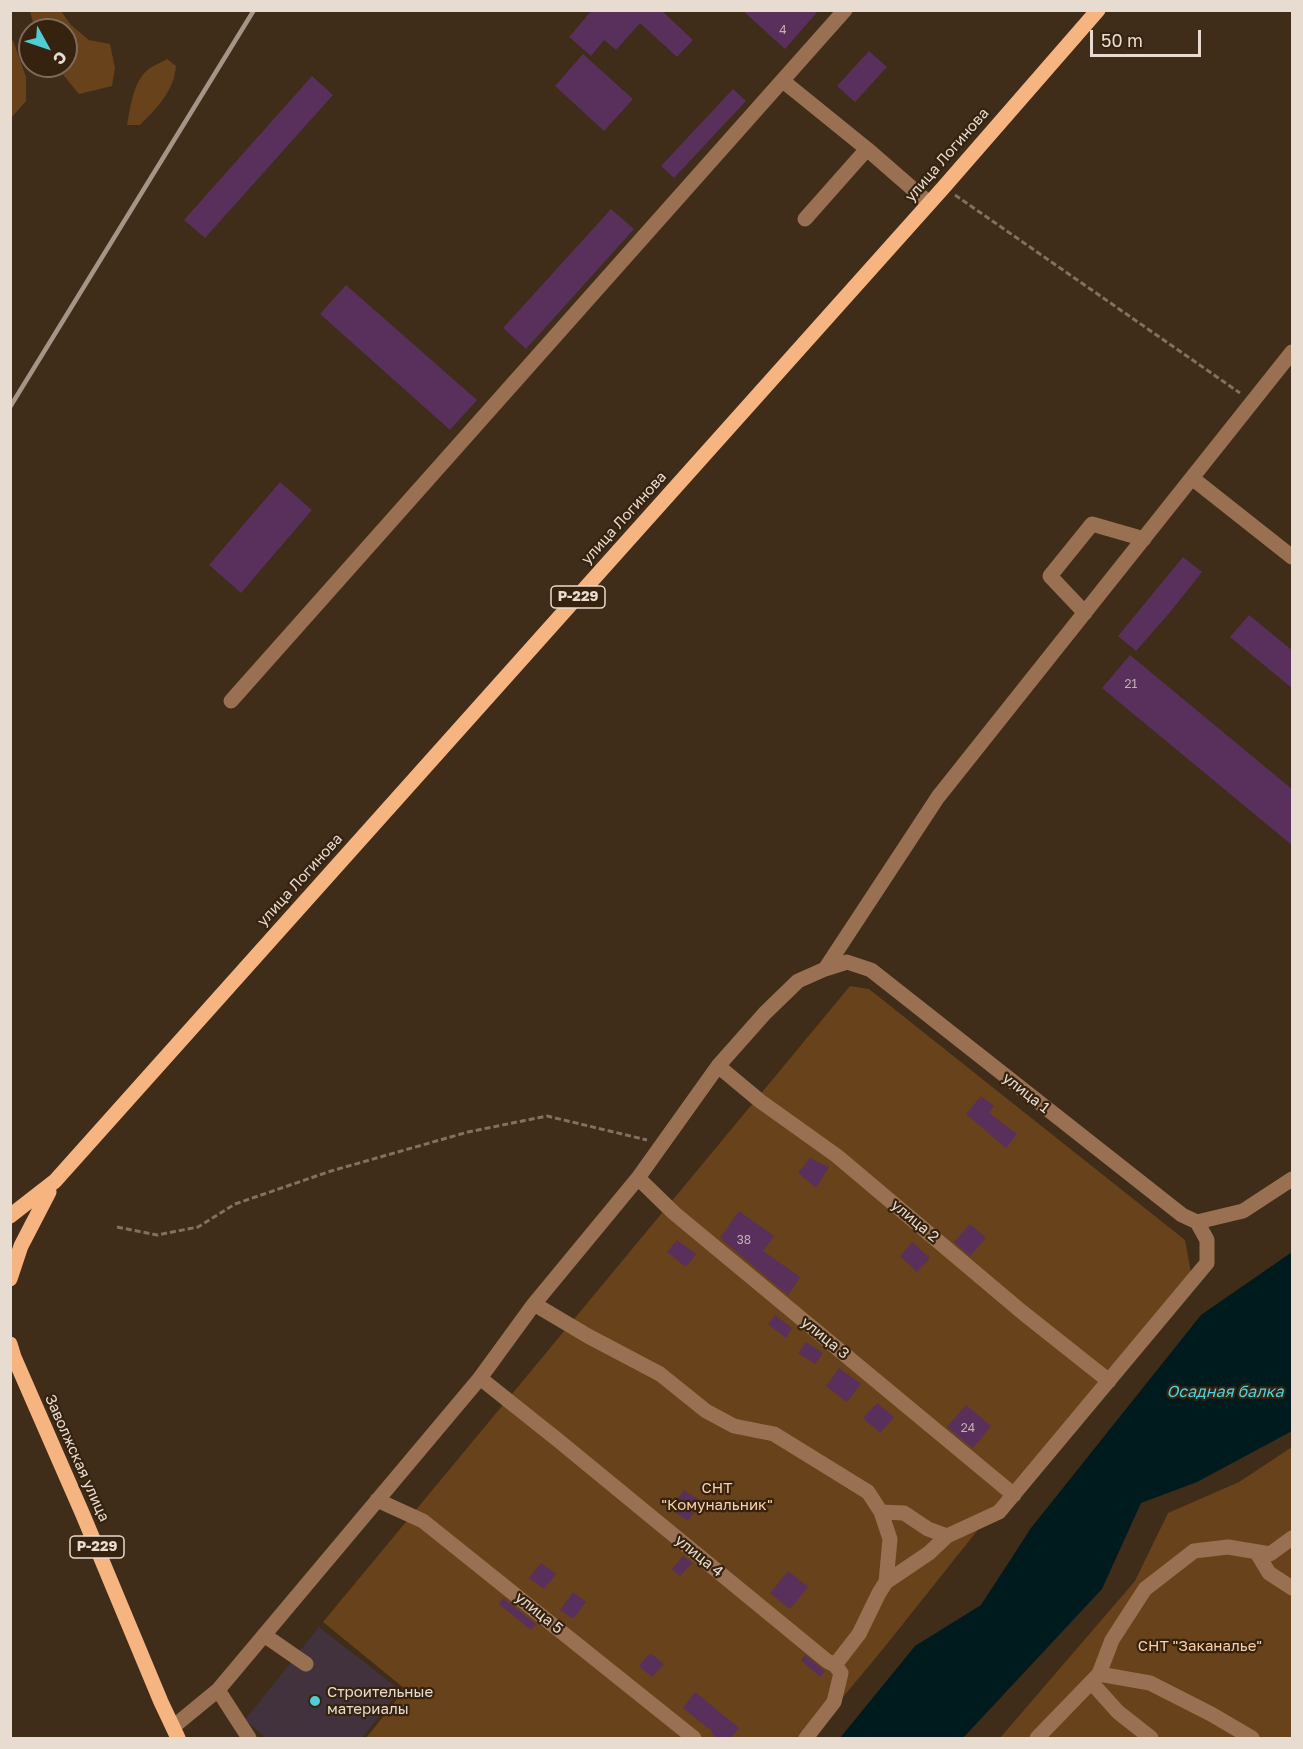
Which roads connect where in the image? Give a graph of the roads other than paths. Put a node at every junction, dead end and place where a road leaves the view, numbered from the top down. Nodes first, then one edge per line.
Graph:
1 (846, 10) edge
2 (1098, 10) edge
3 (783, 81) junction
4 (867, 149) junction
5 (929, 203) junction
6 (805, 219) dead end
7 (1293, 352) edge
8 (1192, 478) junction
9 (1144, 539) junction
10 (1293, 556) edge
11 (1084, 613) junction
12 (231, 701) dead end
13 (825, 969) junction
14 (718, 1066) junction
15 (638, 1178) junction
16 (1293, 1179) edge
17 (55, 1181) junction
18 (10, 1216) edge
19 (1197, 1222) junction
20 (10, 1265) edge
21 (11, 1278) edge
22 (534, 1304) junction
23 (12, 1351) edge
24 (480, 1378) junction
25 (1109, 1381) junction
26 (1014, 1495) junction
27 (377, 1500) junction
28 (881, 1512) junction
29 (947, 1536) junction
30 (1293, 1538) edge
31 (1257, 1553) junction
32 (886, 1582) junction
33 (1293, 1588) edge
34 (264, 1635) junction
35 (306, 1664) dead end
36 (835, 1665) junction
37 (1095, 1678) junction
38 (218, 1690) junction
39 (176, 1733) edge
40 (249, 1738) edge
41 (694, 1738) edge
42 (806, 1738) edge
43 (1037, 1738) edge
44 (1151, 1738) edge
45 (1252, 1738) edge

1 - 3 street
2 - 5 main road, улица Логинова / Р-229
3 - 4 street
3 - 12 street
4 - 5 street
4 - 6 street
5 - 17 main road, улица Логинова / Р-229
7 - 8 street
8 - 9 street
8 - 10 street
9 - 11 street
9 - 11 street
11 - 13 street
13 - 14 street
13 - 19 street, улица 1
14 - 15 street
14 - 25 street, улица 2
15 - 22 street
15 - 26 street, улица 3
16 - 19 street
17 - 18 main road
17 - 21 main road
19 - 25 street
20 - 21 main road
22 - 24 street
22 - 28 street
23 - 39 main road, Заволжская улица / Р-229
24 - 27 street
24 - 36 street, улица 4
25 - 26 street
26 - 29 street
27 - 34 street
27 - 41 street, улица 5
28 - 29 street
28 - 32 street
29 - 32 street
30 - 31 street
31 - 33 street
31 - 37 street
32 - 36 street
34 - 35 street
34 - 38 street
36 - 42 street
37 - 43 street
37 - 44 street
37 - 45 street
38 - 39 street
38 - 40 street

